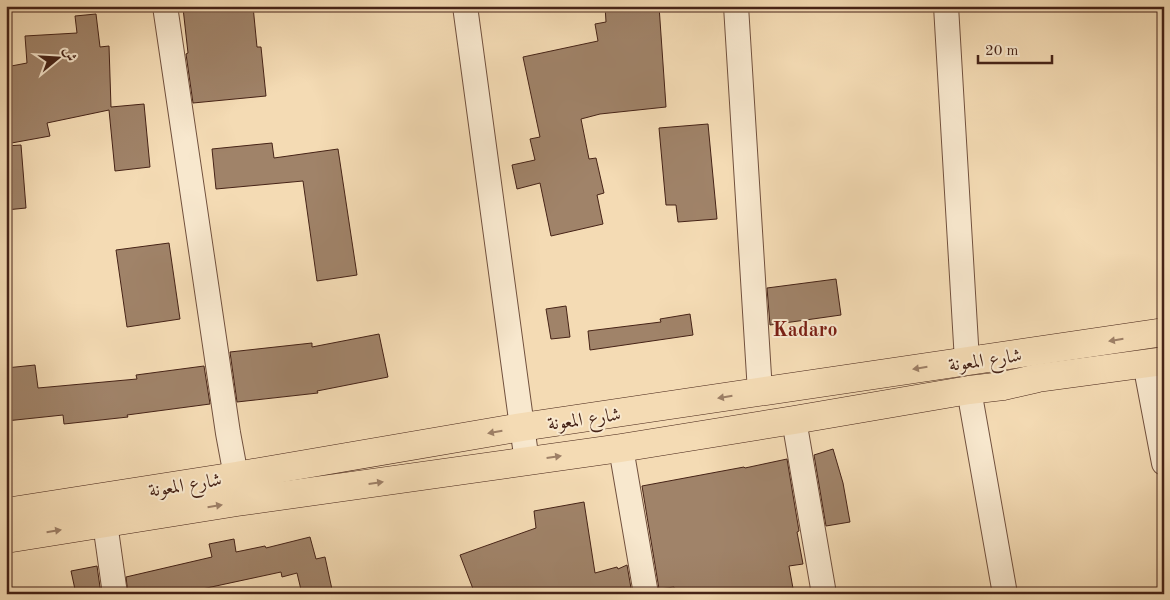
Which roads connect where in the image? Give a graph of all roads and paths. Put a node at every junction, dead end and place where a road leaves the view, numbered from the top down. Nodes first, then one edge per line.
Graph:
1 (165, 6) edge
2 (465, 6) edge
3 (736, 6) edge
4 (946, 6) edge
5 (1164, 332) edge
6 (1039, 351) junction
7 (967, 361) junction
8 (1154, 362) edge
9 (1038, 378) junction
10 (968, 390) junction
11 (760, 392) junction
12 (794, 420) junction
13 (522, 428) junction
14 (621, 448) junction
15 (527, 461) junction
16 (1164, 463) edge
17 (236, 476) junction
18 (6, 512) edge
19 (105, 523) junction
20 (6, 539) edge
21 (115, 594) edge
22 (646, 594) edge
23 (824, 594) edge
24 (1006, 594) edge

1 - 17 street
2 - 13 street
3 - 11 street
4 - 7 street
5 -> 6 highway, شارع المعونة
6 - 7 highway, شارع المعونة
6 - 9 highway
7 -> 11 highway, شارع المعونة
8 - 9 highway, شارع المعونة
8 - 16 street
9 - 10 highway, شارع المعونة
10 - 12 highway, شارع المعونة
10 - 24 street
11 -> 13 highway, شارع المعونة
12 - 14 highway, شارع المعونة
12 - 23 street
13 - 15 street
13 -> 17 highway, شارع المعونة
15 -> 14 highway, شارع المعونة
14 - 22 street
19 -> 15 highway, شارع المعونة
17 - 18 highway, شارع المعونة
20 -> 19 highway, شارع المعونة
19 - 21 street

